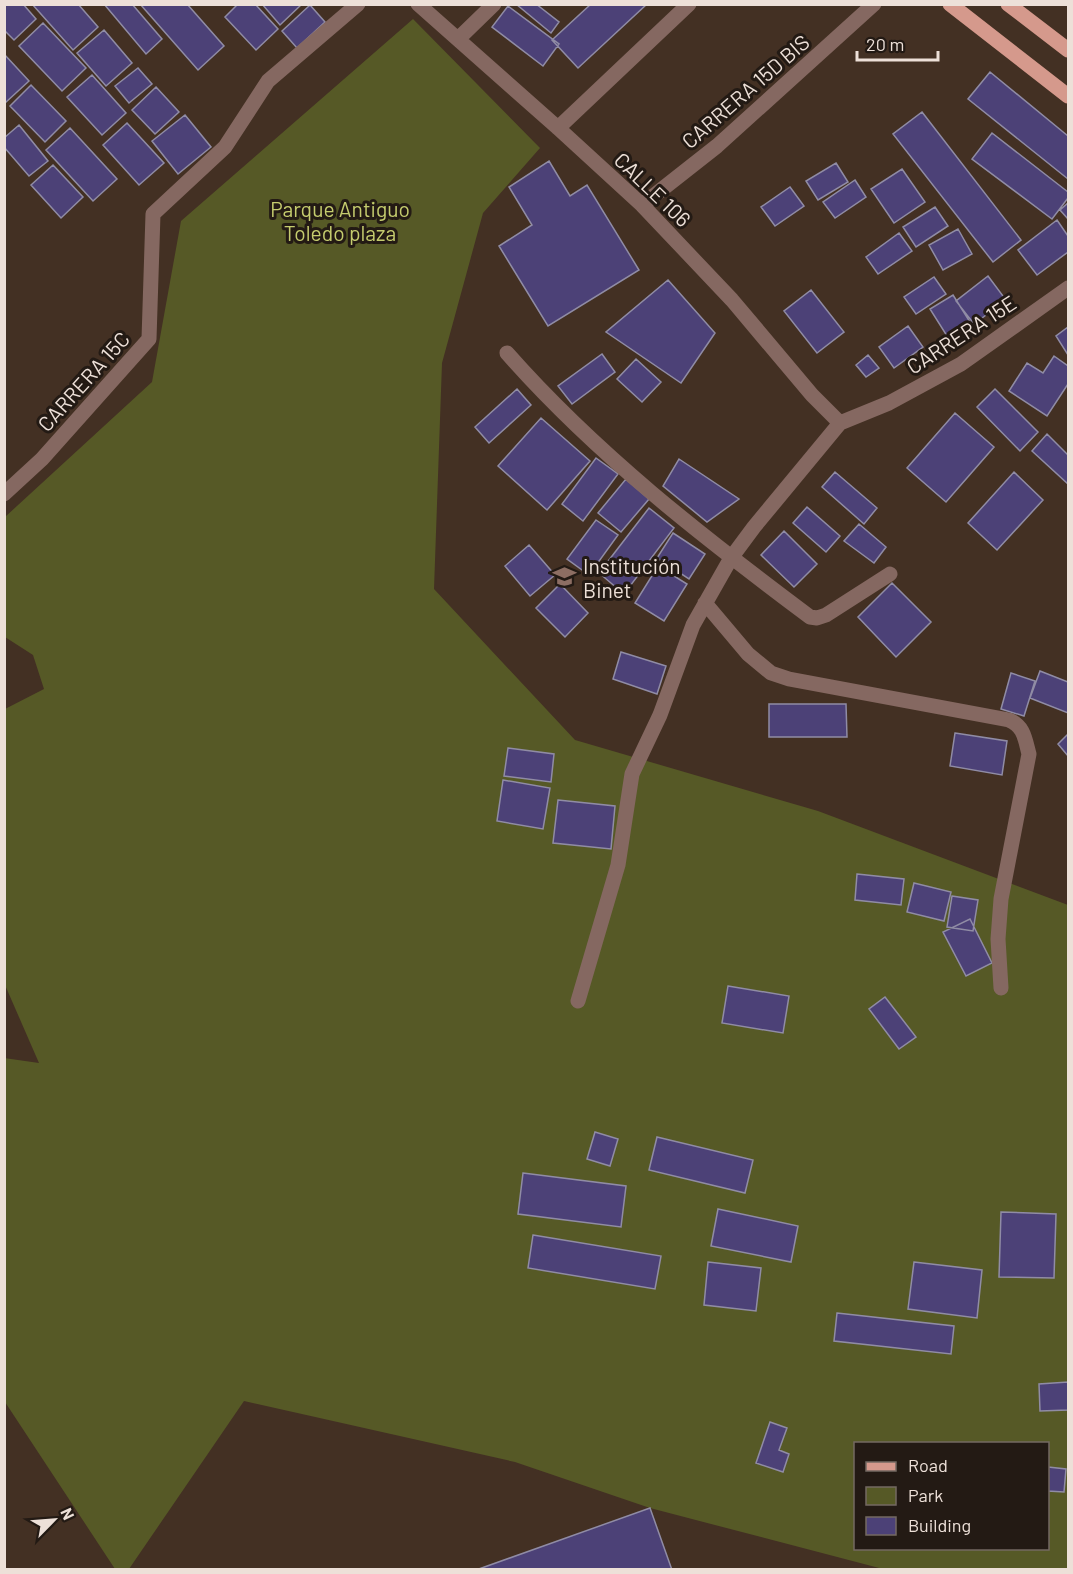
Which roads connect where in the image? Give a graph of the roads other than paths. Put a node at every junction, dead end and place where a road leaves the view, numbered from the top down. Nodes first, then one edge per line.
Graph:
1 (358, 4) edge
2 (418, 4) edge
3 (494, 4) edge
4 (689, 4) edge
5 (874, 4) edge
6 (950, 4) edge
7 (1008, 4) edge
8 (458, 39) junction
9 (1068, 50) edge
10 (1068, 96) edge
11 (558, 128) junction
12 (642, 205) junction
13 (1068, 288) edge
14 (507, 353) dead end
15 (840, 423) junction
16 (4, 494) edge
17 (731, 558) junction
18 (890, 574) dead end
19 (705, 603) junction
20 (1001, 988) dead end
21 (578, 1000) dead end

1 - 16 street, CARRERA 15C
2 - 8 street, CALLE 106
3 - 8 street
4 - 11 street
5 - 12 street, CARRERA 15D BIS
6 - 10 main road
7 - 9 main road
8 - 11 street, CALLE 106
11 - 12 street, CALLE 106
12 - 15 street, CALLE 106
13 - 15 street, CARRERA 15E
14 - 17 street
15 - 17 street
17 - 18 street
17 - 19 street
19 - 20 street
19 - 21 street

